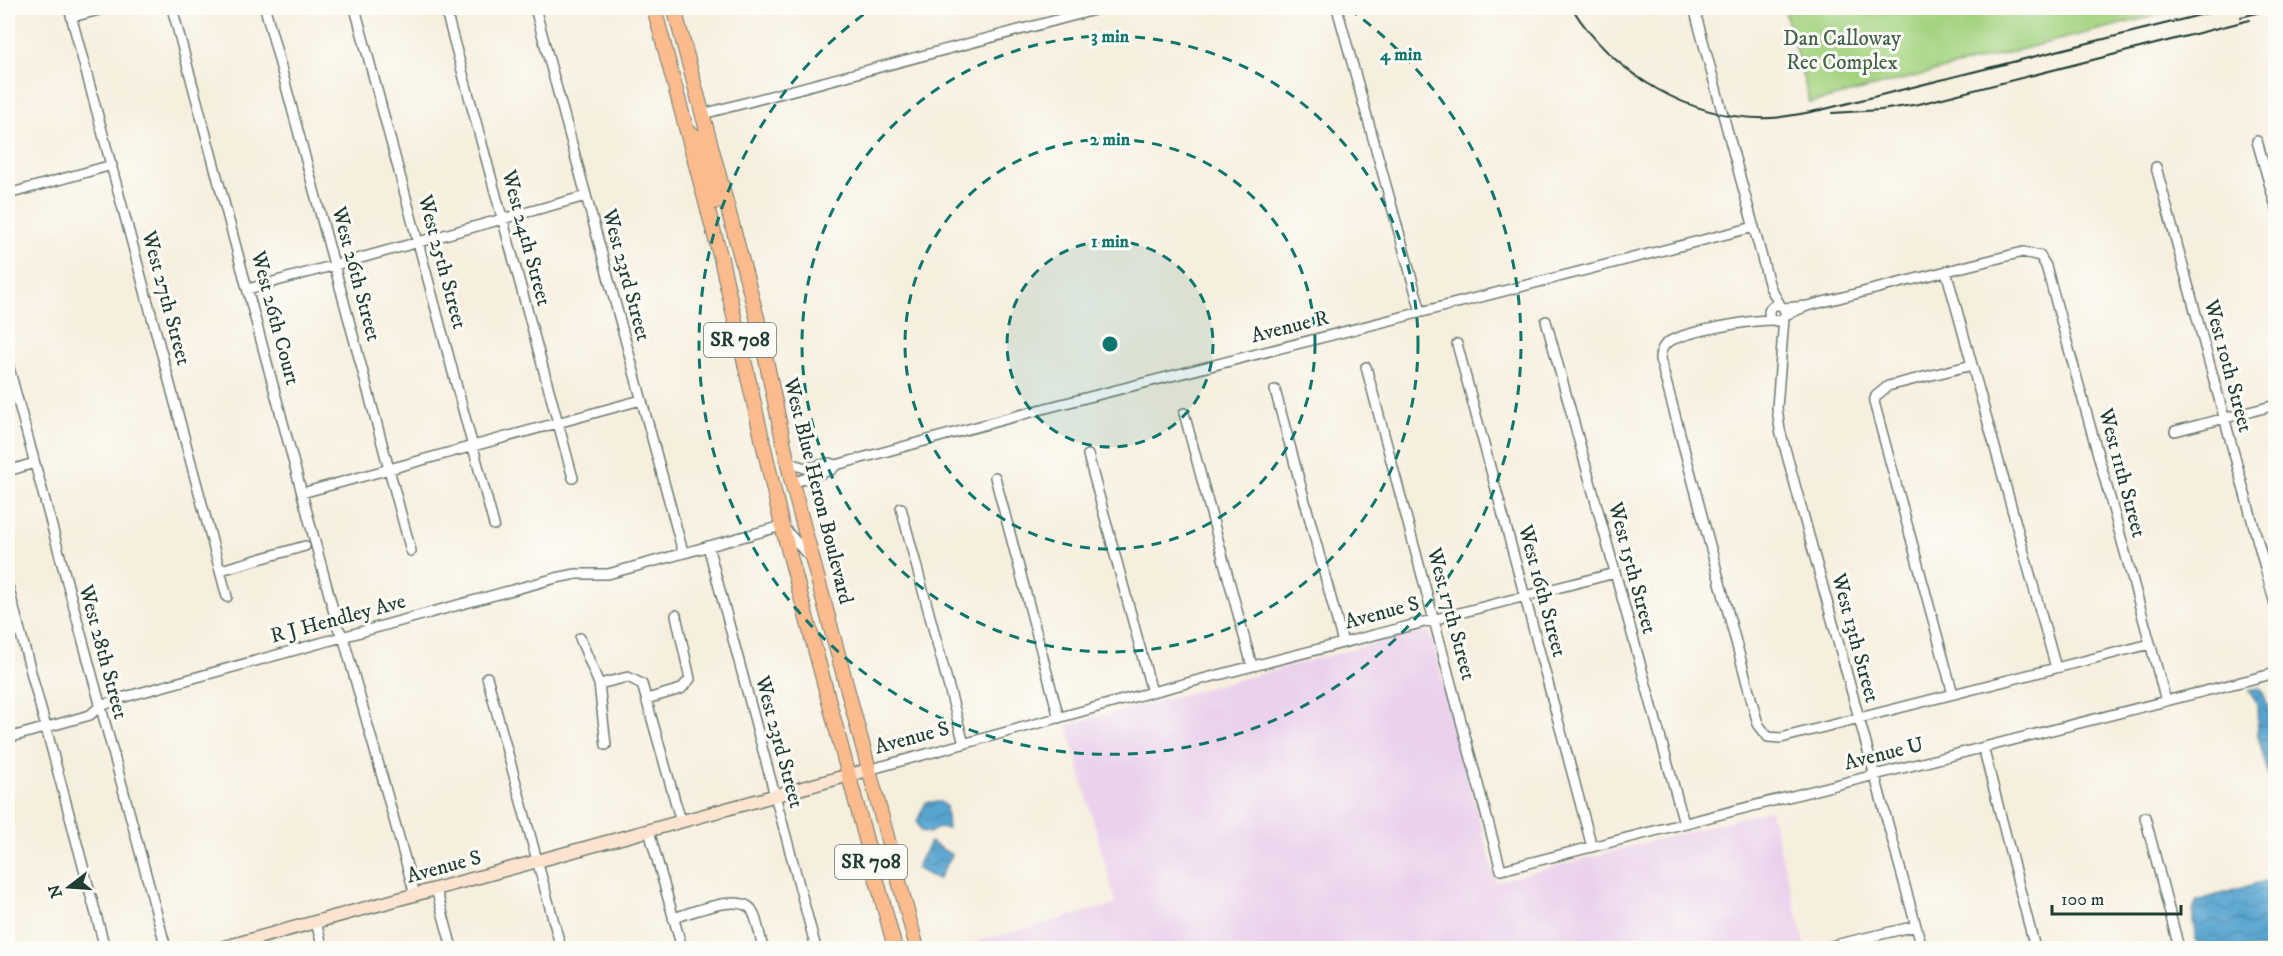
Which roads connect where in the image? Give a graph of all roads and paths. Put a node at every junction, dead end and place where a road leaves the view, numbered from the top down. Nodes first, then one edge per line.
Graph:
1 (107, 8) edge
2 (174, 8) edge
3 (265, 8) edge
4 (355, 8) edge
5 (446, 8) edge
6 (535, 8) edge
7 (654, 8) edge
8 (675, 8) edge
9 (1102, 8) edge
10 (1337, 8) edge
11 (1694, 8) edge
12 (71, 12) edge
13 (659, 26) junction
14 (703, 114) junction
15 (687, 131) junction
16 (2257, 141) dead end
17 (111, 165) junction
18 (2156, 167) dead end
19 (8, 194) edge
20 (586, 196) junction
21 (2276, 207) edge
22 (502, 219) junction
23 (1754, 227) junction
24 (734, 229) junction
25 (418, 242) junction
26 (334, 265) junction
27 (1946, 271) junction
28 (250, 288) junction
29 (1421, 312) junction
30 (1777, 313) junction
31 (1546, 321) dead end
32 (1457, 344) dead end
33 (8, 364) edge
34 (1972, 365) junction
35 (1366, 367) dead end
36 (1275, 390) dead end
37 (641, 400) junction
38 (2276, 405) edge
39 (1184, 413) dead end
40 (2224, 418) junction
41 (558, 423) junction
42 (2175, 430) dead end
43 (473, 447) junction
44 (1088, 454) dead end
45 (787, 462) junction
46 (34, 464) junction
47 (836, 465) junction
48 (390, 469) junction
49 (8, 471) edge
50 (995, 477) dead end
51 (573, 478) dead end
52 (792, 483) junction
53 (304, 493) junction
54 (901, 508) dead end
55 (494, 525) dead end
56 (782, 526) junction
57 (305, 546) dead end
58 (708, 546) junction
59 (411, 551) dead end
60 (683, 552) junction
61 (812, 562) junction
62 (221, 570) junction
63 (1615, 573) junction
64 (8, 586) edge
65 (1525, 596) junction
66 (227, 597) dead end
67 (2276, 608) edge
68 (676, 615) dead end
69 (1434, 619) junction
70 (343, 636) junction
71 (580, 638) dead end
72 (1343, 643) junction
73 (2150, 644) junction
74 (1252, 666) junction
75 (2056, 668) junction
76 (2276, 673) edge
77 (487, 677) dead end
78 (600, 684) junction
79 (1152, 692) junction
80 (1953, 694) junction
81 (647, 699) junction
82 (2166, 701) junction
83 (99, 707) junction
84 (1059, 718) junction
85 (1858, 718) junction
86 (46, 728) junction
87 (8, 738) edge
88 (606, 744) dead end
89 (964, 744) junction
90 (1983, 747) junction
91 (867, 770) junction
92 (848, 775) junction
93 (1873, 775) junction
94 (775, 796) junction
95 (2145, 817) dead end
96 (681, 822) junction
97 (1684, 823) junction
98 (649, 831) junction
99 (1592, 847) junction
100 (538, 861) junction
101 (1501, 870) joint
102 (436, 889) junction
103 (415, 895) junction
104 (674, 918) junction
105 (316, 922) junction
106 (1916, 926) junction
107 (105, 948) edge
108 (166, 948) edge
109 (221, 948) edge
110 (323, 948) edge
111 (452, 948) edge
112 (561, 948) edge
113 (682, 948) edge
114 (763, 948) edge
115 (816, 948) edge
116 (895, 948) edge
117 (917, 948) edge
118 (1822, 948) edge
119 (1922, 948) edge
120 (2036, 948) edge
121 (2179, 948) edge

1 - 12 street
2 - 28 street, West 26th Court
3 - 26 street, West 26th Street
4 - 25 street, West 25th Street
5 - 22 street, West 24th Street
6 - 20 street, West 23rd Street
7 - 13 main road, West Blue Heron Boulevard / SR 708
8 - 14 main road, West Blue Heron Boulevard / SR 708
9 - 14 street
10 - 29 street
11 - 23 street
12 - 17 street, West 27th Street
13 - 14 main road
13 - 15 main road, West Blue Heron Boulevard / SR 708
14 - 24 main road, West Blue Heron Boulevard / SR 708
15 - 24 main road
15 - 56 main road, West Blue Heron Boulevard / SR 708
16 - 21 street
17 - 19 street
17 - 62 street, West 27th Street
18 - 40 street, West 10th Street
20 - 22 street
20 - 37 street, West 23rd Street
22 - 25 street
22 - 41 street, West 24th Street
23 - 29 street, Avenue R
23 - 30 street
24 - 45 main road, West Blue Heron Boulevard / SR 708
25 - 26 street
25 - 43 street, West 25th Street
26 - 28 street
26 - 48 street, West 26th Street
27 - 30 street
27 - 34 street
27 - 73 street, West 11th Street
28 - 53 street, West 26th Court
29 - 47 street, Avenue R
30 - 85 street, West 13th Street
30 - 85 street
31 - 63 street, West 15th Street
32 - 65 street, West 16th Street
33 - 46 street, West 28th Street
34 - 75 street
34 - 80 street
35 - 69 street, West 17th Street
36 - 72 street
37 - 41 street
37 - 60 street, West 23rd Street
38 - 40 street
39 - 74 street
40 - 42 street
40 - 67 street, West 10th Street
41 - 43 street
41 - 51 street, West 24th Street
43 - 48 street
43 - 55 street, West 25th Street
44 - 79 street
45 - 47 street, Avenue R
45 - 52 main road, West Blue Heron Boulevard / SR 708
46 - 49 street
46 - 83 street, West 28th Street
47 - 52 street, Avenue R
48 - 53 street
48 - 59 street, West 26th Street
50 - 84 street
52 - 61 main road, West Blue Heron Boulevard / SR 708
53 - 70 street, West 26th Court
54 - 89 street
56 - 58 street
56 - 61 street
56 - 92 main road, West Blue Heron Boulevard / SR 708
57 - 62 street
58 - 60 street
58 - 94 street, West 23rd Street
60 - 70 street, R J Hendley Ave
61 - 91 main road, West Blue Heron Boulevard / SR 708
62 - 66 street, West 27th Street
63 - 65 street, Avenue S
63 - 97 street, West 15th Street
64 - 86 street
65 - 69 street, Avenue S
65 - 99 street, West 16th Street
68 - 81 street
69 - 72 street, Avenue S
69 - 101 street, West 17th Street
70 - 83 street, R J Hendley Ave
70 - 103 street, West 26th Court
71 - 78 street
72 - 74 street, Avenue S
73 - 75 street
73 - 82 street, West 11th Street
74 - 79 street, Avenue S
75 - 80 street
76 - 82 street, Avenue U
77 - 100 street
78 - 81 street
78 - 88 street
79 - 84 street, Avenue S
80 - 85 street
81 - 96 street
82 - 90 street, Avenue U
83 - 86 street, R J Hendley Ave
83 - 108 street, West 28th Street
84 - 89 street, Avenue S
85 - 93 street, West 13th Street
86 - 87 street, R J Hendley Ave
86 - 107 street
89 - 91 street, Avenue S
90 - 93 street, Avenue U
90 - 120 street
91 - 92 street, Avenue S
91 - 117 main road, West Blue Heron Boulevard / SR 708
92 - 94 street, Avenue S
92 - 116 main road, West Blue Heron Boulevard / SR 708
93 - 97 street, Avenue U
93 - 106 street, West 13th Street
94 - 96 street, Avenue S
94 - 115 street, West 23rd Street
95 - 121 street
96 - 98 street, Avenue S
97 - 99 street, Avenue U
98 - 100 street, Avenue S
98 - 104 street
99 - 101 street, Avenue U
100 - 102 street, Avenue S
100 - 112 street
102 - 103 street, Avenue S
102 - 111 street
103 - 105 street, Avenue S
104 - 113 street
104 - 114 street
105 - 109 street, Avenue S
105 - 110 street
106 - 118 street
106 - 119 street, West 13th Street

